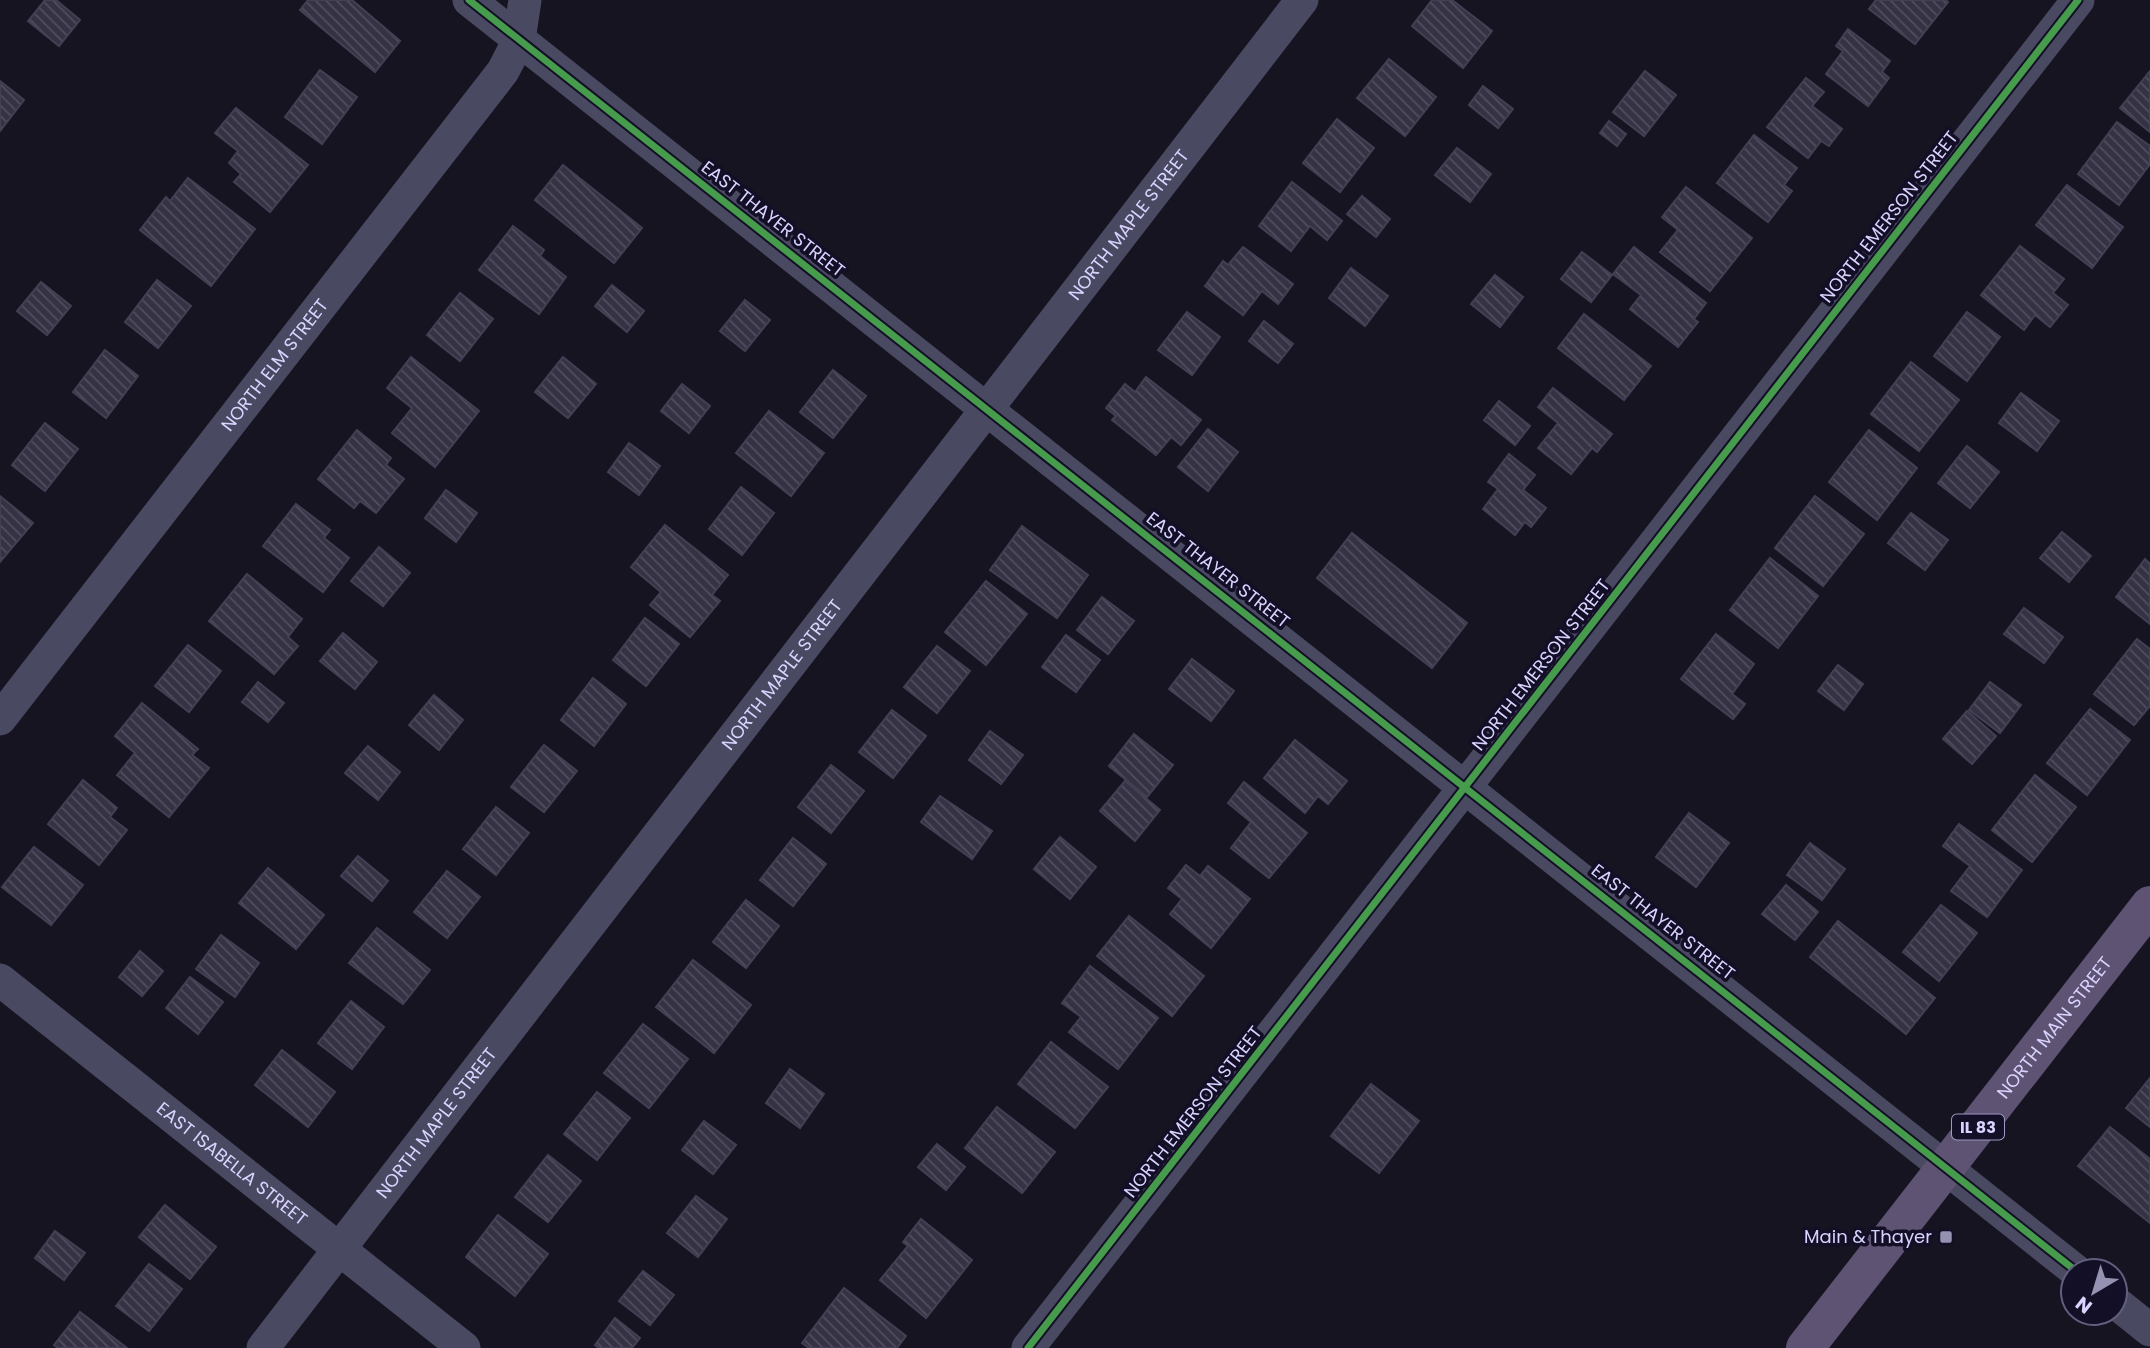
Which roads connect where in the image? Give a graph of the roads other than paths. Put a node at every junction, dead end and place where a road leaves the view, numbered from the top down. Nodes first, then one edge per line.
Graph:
1 (469, 0) edge
2 (525, 0) edge
3 (1302, 0) edge
4 (2078, 0) edge
5 (519, 40) junction
6 (987, 408) junction
7 (0, 719) edge
8 (1466, 787) junction
9 (2150, 905) edge
10 (0, 980) edge
11 (1947, 1167) junction
12 (339, 1250) junction
13 (2059, 1257) edge
14 (2129, 1313) edge
15 (2150, 1330) edge
16 (263, 1348) edge
17 (464, 1348) edge
18 (1028, 1348) edge
19 (1805, 1348) edge

1 - 5 street, EAST THAYER STREET
2 - 5 street, NORTH ELM STREET
3 - 6 street, NORTH MAPLE STREET
4 - 8 street, NORTH EMERSON STREET
5 - 6 street, EAST THAYER STREET
5 - 7 street, NORTH ELM STREET
6 - 8 street, EAST THAYER STREET
6 - 12 street, NORTH MAPLE STREET
8 - 11 street, EAST THAYER STREET
8 - 18 street, NORTH EMERSON STREET
9 - 11 main road, NORTH MAIN STREET / IL 83
10 - 12 street, EAST ISABELLA STREET
11 - 13 street, EAST THAYER STREET
11 - 19 main road, NORTH MAIN STREET / IL 83
12 - 16 street, NORTH MAPLE STREET
12 - 17 street, EAST ISABELLA STREET
14 - 15 street

